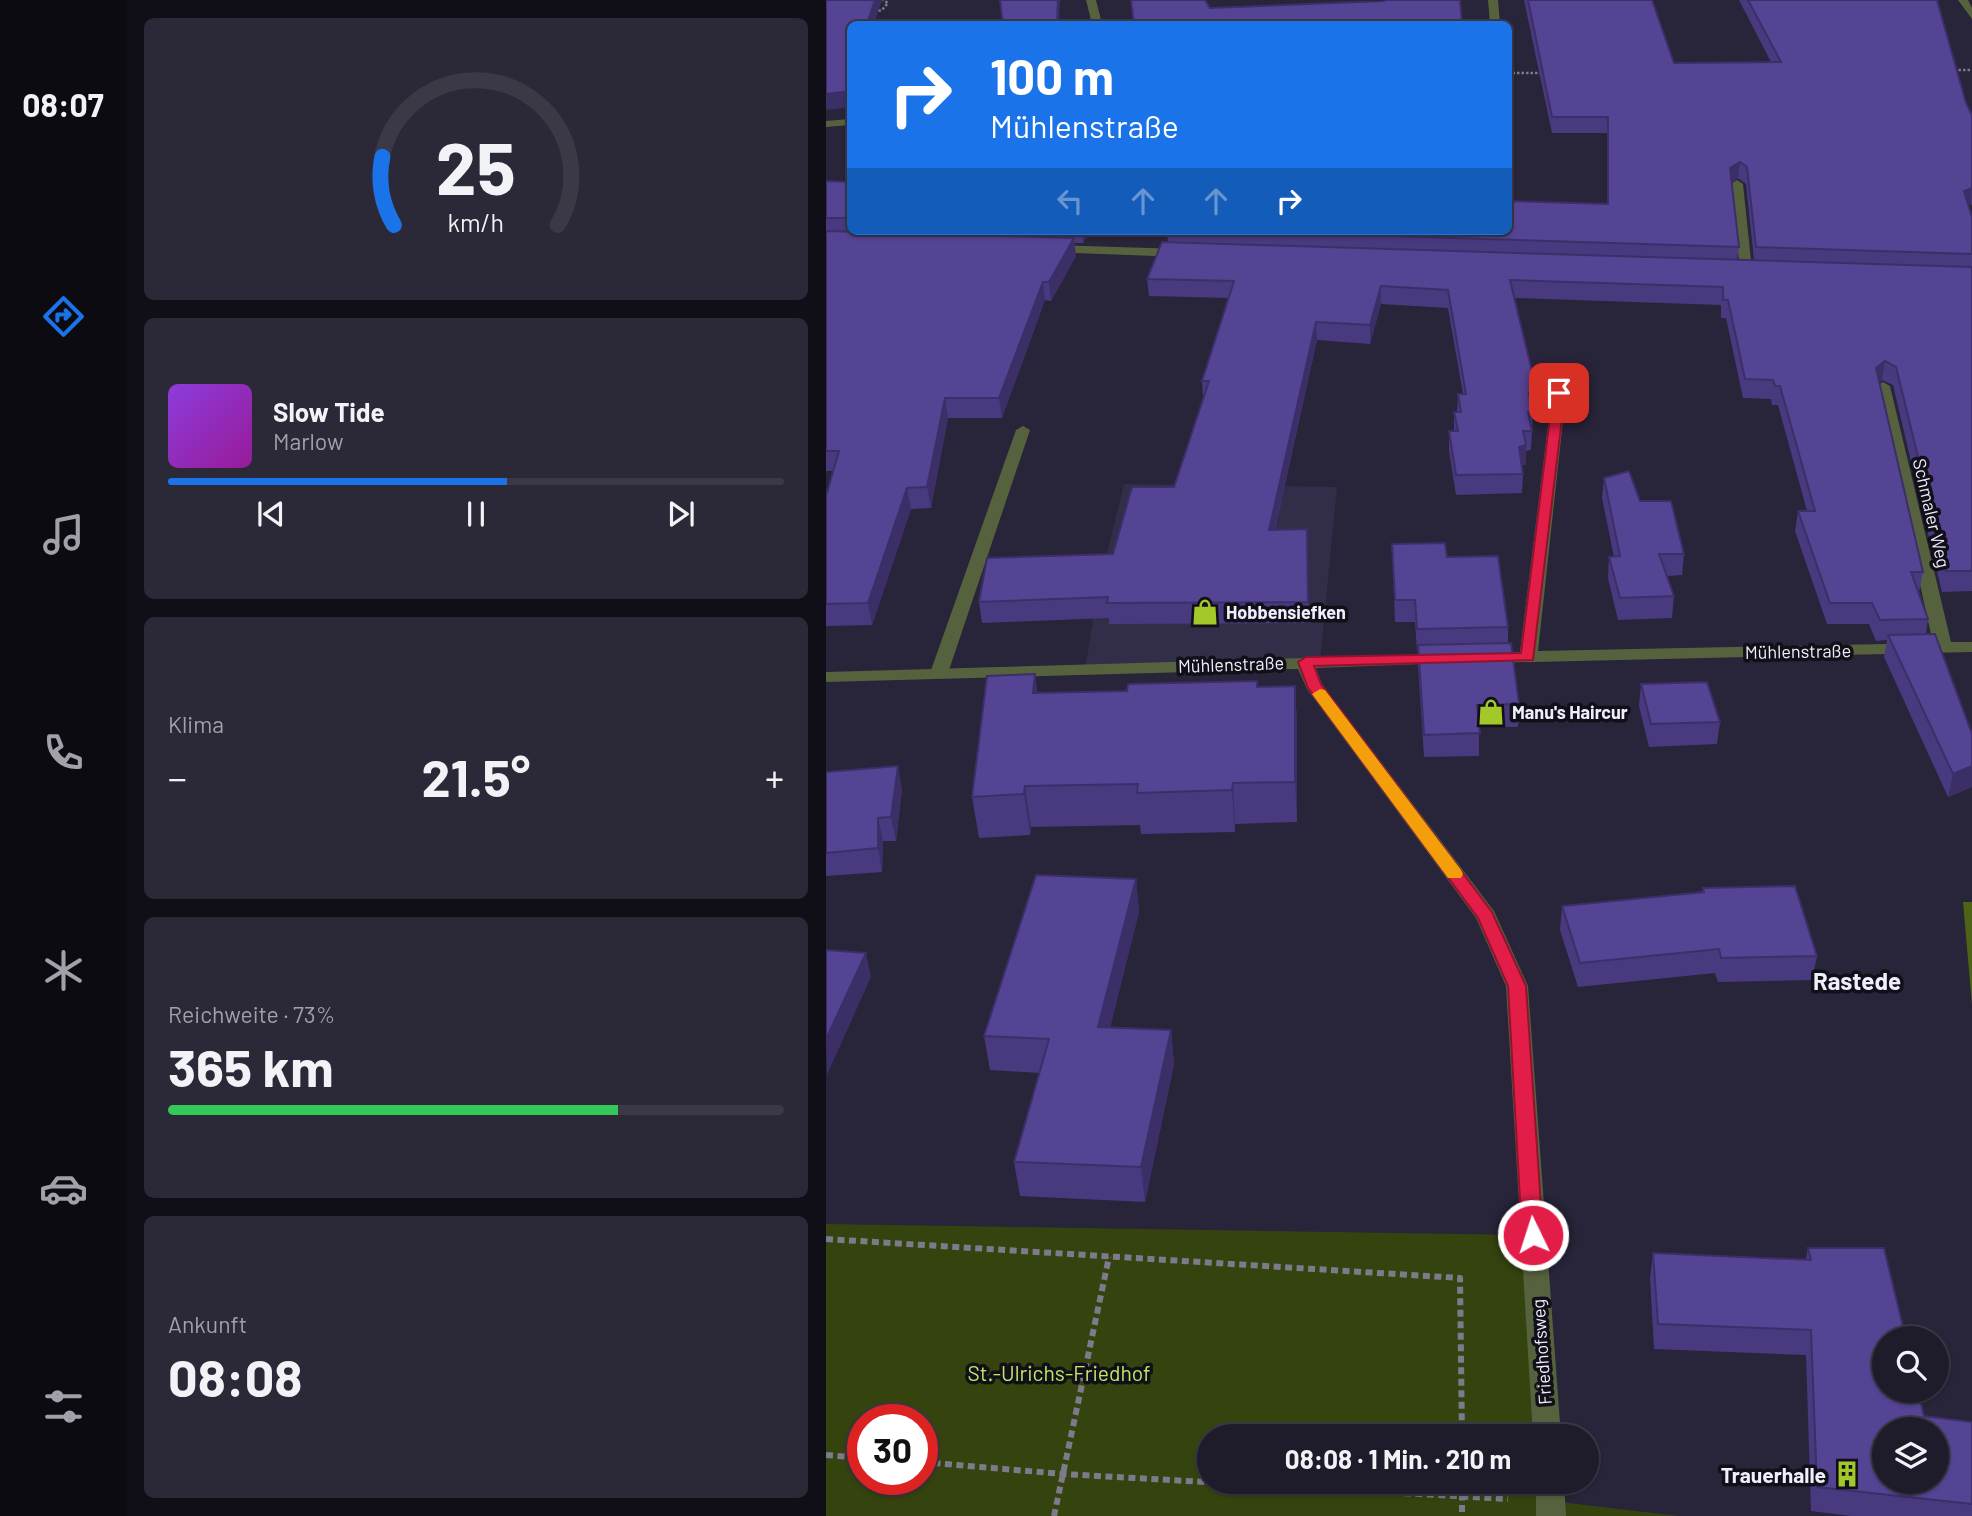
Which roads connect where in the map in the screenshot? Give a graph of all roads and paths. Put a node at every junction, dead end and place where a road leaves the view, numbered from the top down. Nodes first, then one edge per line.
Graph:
1 (883, 0) edge
2 (1091, 0) edge
3 (1493, 0) edge
4 (1963, 0) edge
5 (871, 12) edge
6 (1972, 16) edge
7 (1096, 21) edge
8 (1495, 21) edge
9 (1944, 70) edge
10 (1972, 70) edge
11 (1512, 73) edge
12 (1553, 73) edge
13 (847, 122) edge
14 (826, 124) edge
15 (1737, 184) edge
16 (1032, 249) edge
17 (1196, 253) edge
18 (1746, 270) edge
19 (1883, 386) edge
20 (1559, 393) dead end
21 (1023, 430) dead end
22 (1972, 647) edge
23 (1943, 648) junction
24 (1528, 657) junction
25 (1306, 662) junction
26 (939, 673) junction
27 (826, 677) edge
28 (826, 1239) edge
29 (1109, 1257) junction
30 (1462, 1424) edge
31 (1546, 1424) edge
32 (826, 1455) edge
33 (847, 1457) edge
34 (938, 1463) edge
35 (1063, 1474) junction
36 (1462, 1497) junction
37 (1551, 1500) edge
38 (1054, 1516) edge
39 (1462, 1516) edge

1 - 5 path
2 - 7 street
3 - 8 street
4 - 6 street
9 - 10 path
11 - 12 path
13 - 14 street
15 - 18 street
16 - 17 street
19 - 23 street, Schmaler Weg
20 - 24 street
21 - 26 street
22 - 23 street, Mühlenstraße
23 - 24 street, Mühlenstraße
24 - 25 street, Mühlenstraße
25 - 26 street, Mühlenstraße
25 - 31 street, Friedhofsweg
26 - 27 street, Mühlenstraße
28 - 29 path
29 - 30 path
29 - 35 path
32 - 33 path
34 - 35 path
35 - 36 path
35 - 38 path
36 - 37 path
36 - 39 path

